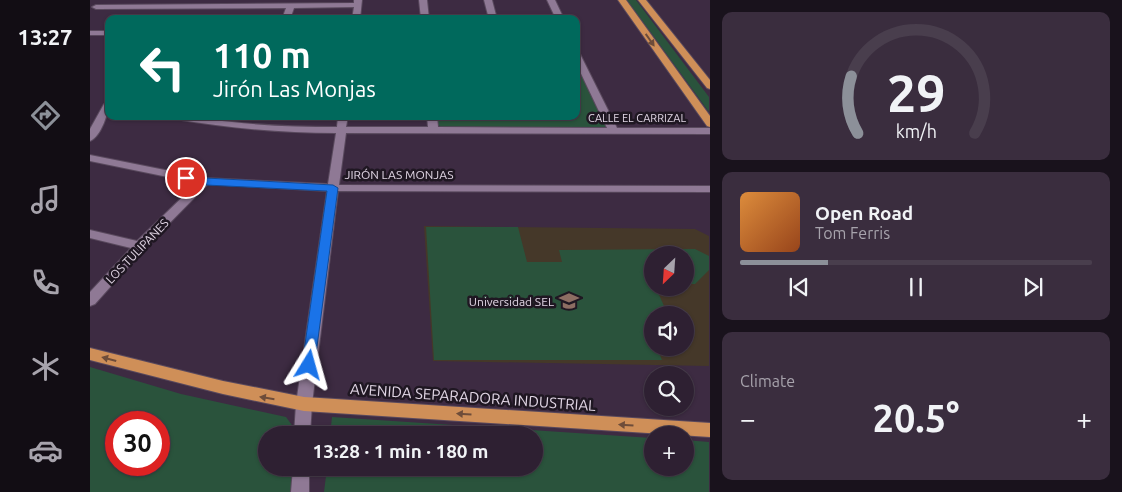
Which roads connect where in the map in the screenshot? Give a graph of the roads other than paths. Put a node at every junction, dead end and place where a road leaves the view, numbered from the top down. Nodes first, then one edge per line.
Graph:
1 (101, 0) edge
2 (423, 0) edge
3 (488, 0) edge
4 (551, 0) edge
5 (622, 0) edge
6 (642, 0) edge
7 (358, 2) edge
8 (291, 5) junction
9 (96, 7) junction
10 (90, 14) edge
11 (287, 15) edge
12 (356, 15) edge
13 (425, 15) edge
14 (492, 15) edge
15 (558, 15) edge
16 (90, 33) edge
17 (105, 33) edge
18 (580, 62) edge
19 (710, 86) edge
20 (105, 112) edge
21 (202, 120) edge
22 (252, 120) edge
23 (342, 120) edge
24 (432, 120) edge
25 (710, 124) edge
26 (249, 127) junction
27 (341, 131) junction
28 (433, 131) junction
29 (614, 131) junction
30 (710, 131) edge
31 (90, 138) edge
32 (90, 158) edge
33 (206, 182) junction
34 (333, 188) junction
35 (710, 189) edge
36 (90, 234) edge
37 (140, 246) junction
38 (90, 301) edge
39 (90, 354) edge
40 (304, 404) junction
41 (303, 426) edge
42 (710, 430) edge
43 (301, 476) edge
44 (300, 492) edge

1 - 9 street
2 - 13 street
3 - 14 street
4 - 15 street
5 -> 25 main road
6 - 19 main road
7 - 8 street
7 - 12 street
8 - 9 street
8 - 11 street
9 - 10 street
16 - 17 street
18 - 29 street
20 - 31 street
21 - 26 street, CALLE EL CARRIZAL
22 - 26 street
23 - 27 street
24 - 28 street
26 - 27 street, CALLE EL CARRIZAL
27 - 28 street, CALLE EL CARRIZAL
27 - 34 street
28 - 29 street, CALLE EL CARRIZAL
29 - 30 street, CALLE EL CARRIZAL
32 - 33 street, JIRÓN LAS MONJAS
33 - 34 street, JIRÓN LAS MONJAS
33 - 37 street, LOS TULIPANES
34 - 35 street, JIRÓN LAS MONJAS
34 - 40 street
36 - 37 street
37 - 38 street, LOS TULIPANES
40 -> 39 main road, AVENIDA SEPARADORA INDUSTRIAL
40 - 41 street
42 -> 40 main road, AVENIDA SEPARADORA INDUSTRIAL
43 - 44 street

